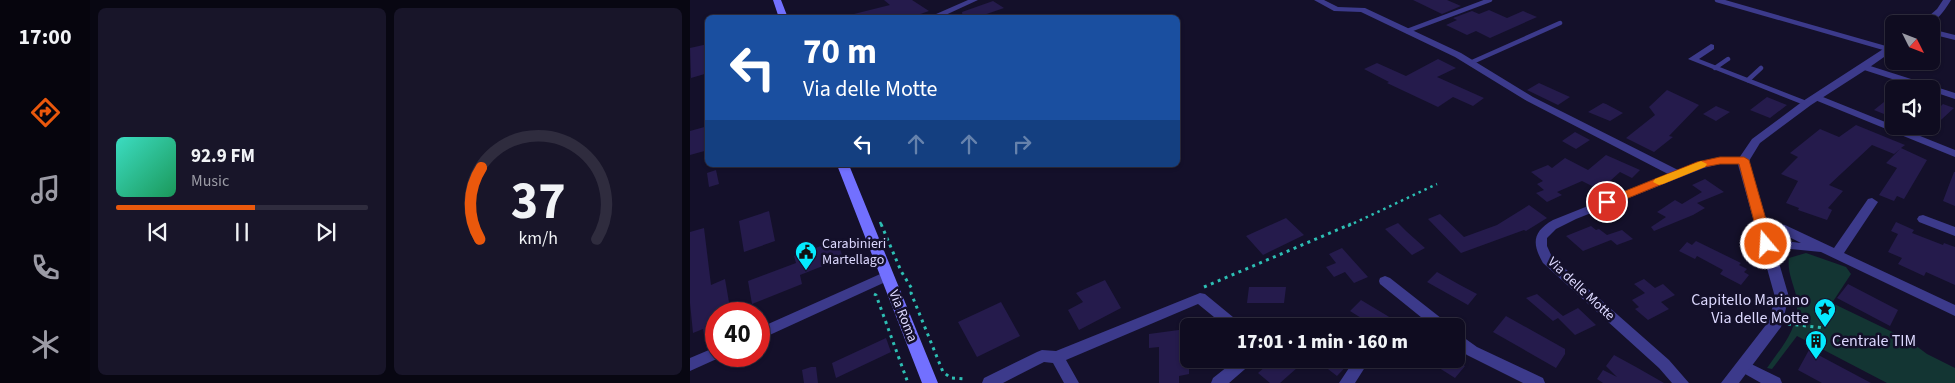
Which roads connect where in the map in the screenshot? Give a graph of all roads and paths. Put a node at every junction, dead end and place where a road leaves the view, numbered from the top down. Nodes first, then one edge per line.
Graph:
1 (776, 0) edge
2 (974, 0) edge
3 (1318, 0) edge
4 (1490, 0) edge
5 (1718, 0) edge
6 (1947, 0) edge
7 (783, 15) edge
8 (938, 15) edge
9 (1935, 15) edge
10 (1560, 22) dead end
11 (1407, 31) junction
12 (1940, 34) edge
13 (1955, 38) edge
14 (1885, 45) edge
15 (1711, 47) dead end
16 (1885, 51) edge
17 (1728, 59) dead end
18 (1470, 63) junction
19 (1864, 67) junction
20 (1715, 68) junction
21 (1761, 68) dead end
22 (1748, 80) junction
23 (1955, 96) edge
24 (1818, 98) junction
25 (1807, 103) junction
26 (1955, 154) edge
27 (1744, 160) junction
28 (844, 167) edge
29 (1677, 174) junction
30 (1437, 184) dead end
31 (1872, 202) dead end
32 (879, 218) dead end
33 (1923, 219) dead end
34 (1759, 222) junction
35 (1955, 232) edge
36 (1766, 244) junction
37 (1833, 254) junction
38 (887, 276) junction
39 (1385, 281) dead end
40 (1204, 288) dead end
41 (872, 293) dead end
42 (1955, 311) edge
43 (1224, 318) edge
44 (1431, 318) edge
45 (1778, 319) junction
46 (1825, 328) dead end
47 (770, 329) edge
48 (1465, 345) edge
49 (1073, 350) junction
50 (1057, 357) junction
51 (705, 358) edge
52 (690, 365) edge
53 (1743, 366) junction
54 (1236, 368) edge
55 (1357, 368) edge
56 (1069, 377) edge
57 (965, 379) dead end
58 (908, 383) edge
59 (930, 383) edge
60 (989, 383) edge
61 (1218, 383) edge
62 (1346, 383) edge
63 (1538, 383) edge
64 (1682, 383) edge
65 (1729, 383) edge
66 (1775, 383) edge

1 - 7 main road
2 - 8 street
3 - 11 street
4 - 11 lane
5 - 14 lane
6 - 9 street
10 - 18 lane
11 - 18 street
12 - 13 street
15 - 20 street
16 - 19 street
17 - 20 lane
18 - 29 street
19 - 23 street
19 - 24 street
20 - 22 street
21 - 22 lane
22 - 25 street
24 - 25 street
24 - 26 street
25 - 27 street
27 - 29 street, Via delle Motte
27 - 34 street
28 - 38 main road, Via Roma
29 - 64 street, Via delle Motte
30 - 40 path
31 - 37 street
32 - 57 path
33 - 35 street
34 - 36 street
34 - 37 street
36 - 37 street
36 - 45 street
37 - 42 street
38 - 47 street
38 - 59 main road, Via Roma
39 - 44 street
41 - 58 path
43 - 49 street
45 - 46 path
45 - 53 street
48 - 63 street
49 - 50 street
49 - 56 street
50 - 56 street
50 - 60 street
51 - 52 street
53 - 65 street
53 - 66 street
54 - 61 street
55 - 62 street

